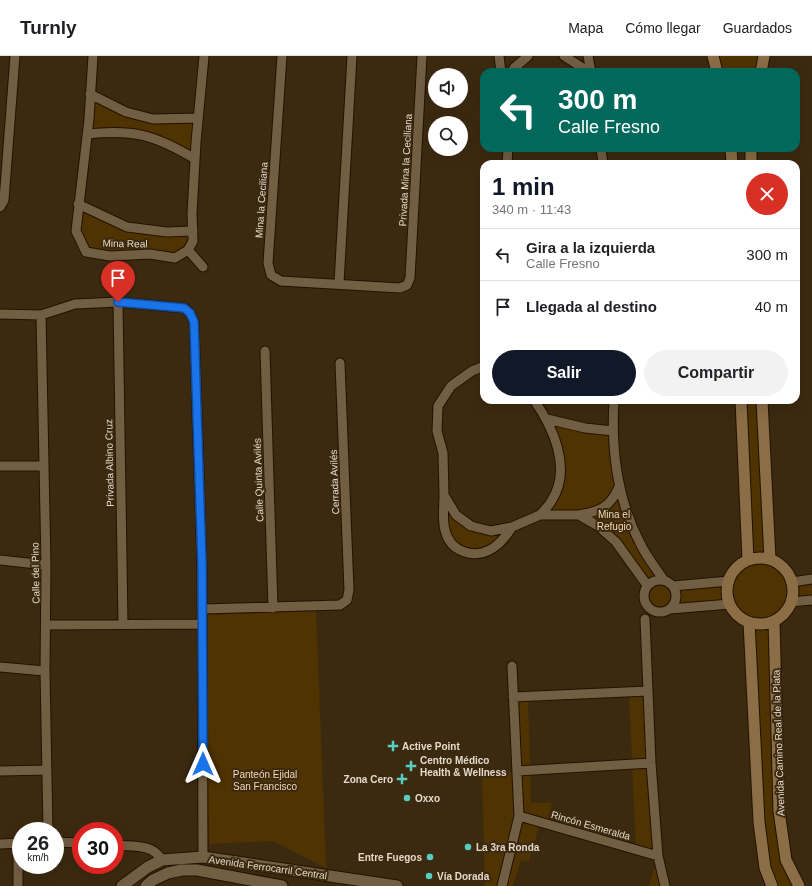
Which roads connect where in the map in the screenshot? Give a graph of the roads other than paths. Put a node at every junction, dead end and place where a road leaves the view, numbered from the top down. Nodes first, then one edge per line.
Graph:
1 (15, 56) edge
2 (93, 56) edge
3 (204, 56) edge
4 (282, 56) edge
5 (352, 56) edge
6 (422, 56) edge
7 (499, 56) edge
8 (528, 56) edge
9 (564, 56) edge
10 (588, 56) edge
11 (713, 56) edge
12 (764, 56) edge
13 (500, 68) edge
14 (514, 68) edge
15 (584, 68) edge
16 (590, 68) edge
17 (716, 68) edge
18 (762, 68) edge
19 (90, 94) junction
20 (198, 118) junction
21 (87, 134) junction
22 (195, 159) junction
23 (78, 204) junction
24 (0, 207) edge
25 (193, 231) junction
26 (188, 250) junction
27 (203, 267) dead end
28 (339, 283) junction
29 (407, 285) joint
30 (118, 302) junction
31 (0, 314) edge
32 (41, 315) junction
33 (265, 351) dead end
34 (340, 363) dead end
35 (480, 368) edge
36 (537, 404) edge
37 (614, 404) edge
38 (741, 404) edge
39 (762, 404) edge
40 (547, 419) junction
41 (613, 431) junction
42 (0, 466) edge
43 (44, 466) junction
44 (619, 487) junction
45 (444, 495) junction
46 (540, 515) junction
47 (580, 515) junction
48 (512, 528) junction
49 (770, 559) junction
50 (0, 560) edge
51 (748, 560) junction
52 (46, 565) junction
53 (663, 579) junction
54 (812, 579) edge
55 (729, 581) junction
56 (792, 582) junction
57 (647, 584) junction
58 (673, 586) junction
59 (812, 600) edge
60 (792, 602) junction
61 (730, 604) junction
62 (273, 608) junction
63 (202, 609) junction
64 (670, 609) junction
65 (645, 619) dead end
66 (774, 621) junction
67 (749, 622) junction
68 (123, 624) junction
69 (202, 624) junction
70 (46, 625) junction
71 (512, 666) dead end
72 (0, 668) edge
73 (45, 671) junction
74 (648, 692) junction
75 (514, 697) junction
76 (651, 763) junction
77 (47, 770) junction
78 (0, 771) edge
79 (517, 771) junction
80 (519, 816) junction
81 (48, 822) edge
82 (0, 844) edge
83 (12, 844) edge
84 (124, 846) edge
85 (658, 856) junction
86 (204, 857) junction
87 (162, 860) junction
88 (19, 874) edge
89 (18, 886) edge
90 (122, 886) edge
91 (146, 886) edge
92 (282, 886) edge
93 (397, 886) edge
94 (502, 886) edge
95 (665, 886) edge
96 (772, 886) edge
97 (799, 886) edge

1 - 24 street
2 - 19 street, Mina Real
3 - 20 street
4 - 28 street, Mina la Ceciliana
5 - 28 street
6 - 29 street, Privada Mina la Ceciliana
7 - 13 street
8 - 14 street
9 - 15 street
10 - 16 street
11 - 17 main road
12 - 18 main road
19 - 20 street
19 - 21 street, Mina Real
20 - 22 street
21 - 22 street
21 - 23 street, Mina Real
22 - 25 street
23 - 25 street, Mina Real
23 - 26 street, Mina Real
25 - 26 street
26 - 27 street
28 - 29 street, Mina la Ceciliana
30 - 32 street
30 - 63 street
30 - 68 street, Privada Albino Cruz
31 - 32 street
32 - 43 street, Calle del Pino
33 - 62 street, Calle Quinta Avilés
34 - 62 street, Cerrada Avilés
35 - 45 street
36 - 40 street
37 - 41 street
38 - 51 main road
39 - 49 main road
40 - 41 street
40 - 46 street
41 - 44 street
42 - 43 street
43 - 52 street, Calle del Pino
44 - 47 street
44 - 53 street
45 - 48 street
45 - 48 street
46 - 47 street
46 - 48 street
47 - 57 street
49 - 51 main road
49 - 56 main road
50 - 52 street
51 - 55 main road
52 - 70 street, Calle del Pino
53 - 57 street
53 - 58 street
54 - 56 street
55 - 58 street
55 - 61 main road
56 - 60 main road
57 - 64 street
58 - 64 street
59 - 60 street
60 - 66 main road
61 - 64 street
61 - 67 main road
62 - 63 street
63 - 69 street
65 - 74 street
66 - 67 main road
66 - 97 main road, Avenida Camino Real de la Plata
67 - 96 main road
68 - 69 street
68 - 70 street
69 - 86 street
70 - 73 street, Calle del Pino
71 - 75 street
72 - 73 street
73 - 77 street, Calle del Pino
74 - 75 street
74 - 76 street
75 - 79 street
76 - 79 street
76 - 85 street
77 - 78 street
77 - 81 street, Calle del Pino
79 - 80 street
80 - 85 street, Rincón Esmeralda
80 - 94 street
82 - 83 street
84 - 87 street
85 - 95 street
86 - 87 street, Avenida Ferrocarril Central
86 - 93 street, Avenida Ferrocarril Central
87 - 90 street, Avenida Ferrocarril Central
88 - 89 street
91 - 92 street, Avenida Ferrocarril Central

